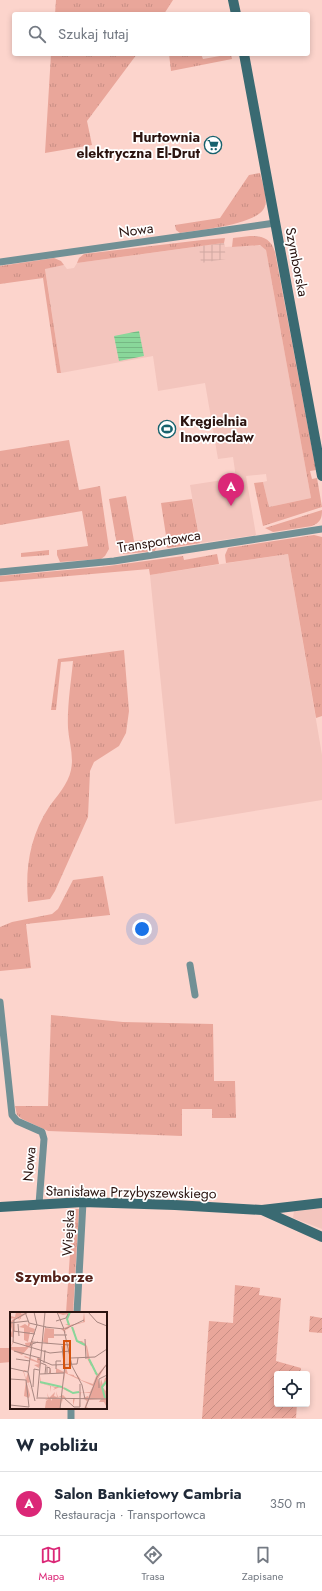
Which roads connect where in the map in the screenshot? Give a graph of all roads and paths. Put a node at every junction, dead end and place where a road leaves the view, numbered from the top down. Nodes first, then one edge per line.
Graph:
1 (233, 0) edge
2 (236, 12) edge
3 (244, 56) edge
4 (275, 223) junction
5 (0, 262) edge
6 (322, 476) edge
7 (322, 529) edge
8 (0, 572) edge
9 (190, 965) dead end
10 (194, 995) dead end
11 (0, 1002) edge
12 (83, 1202) junction
13 (322, 1203) edge
14 (38, 1204) junction
15 (0, 1207) edge
16 (262, 1210) junction
17 (322, 1237) edge
18 (77, 1312) edge

1 - 2 street
3 - 4 street, Szymborska
4 - 5 street, Nowa
4 - 6 street, Szymborska
7 - 8 street, Transportowca
9 - 10 street
11 - 14 street, Nowa
12 - 14 street, Stanisława Przybyszewskiego
12 - 16 street, Stanisława Przybyszewskiego
12 - 18 street, Wiejska
13 - 16 street, Stanisława Przybyszewskiego
14 - 15 street, Stanisława Przybyszewskiego
16 - 17 street, Stanisława Przybyszewskiego

